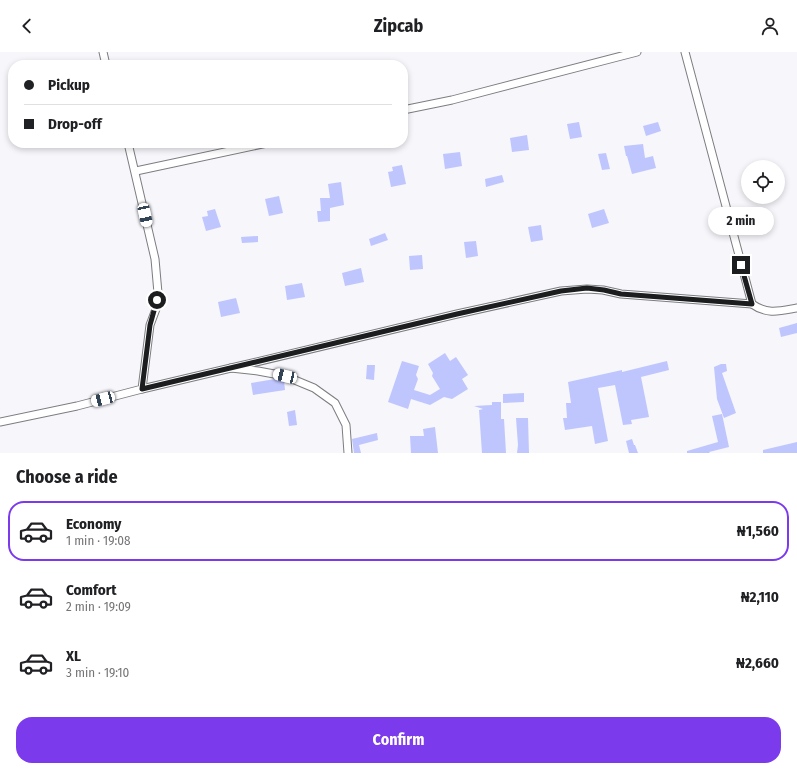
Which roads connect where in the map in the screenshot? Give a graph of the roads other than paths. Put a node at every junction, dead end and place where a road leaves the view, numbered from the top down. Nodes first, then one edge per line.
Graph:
1 (637, 52) edge
2 (685, 52) edge
3 (408, 109) edge
4 (129, 148) edge
5 (244, 148) edge
6 (136, 171) junction
7 (752, 304) junction
8 (797, 308) edge
9 (231, 368) junction
10 (142, 389) junction
11 (0, 422) edge
12 (348, 453) edge

1 - 3 street
2 - 7 street
4 - 6 street
5 - 6 street
6 - 10 street
7 - 8 street
7 - 9 street
9 - 10 street
9 - 12 street
10 - 11 street

